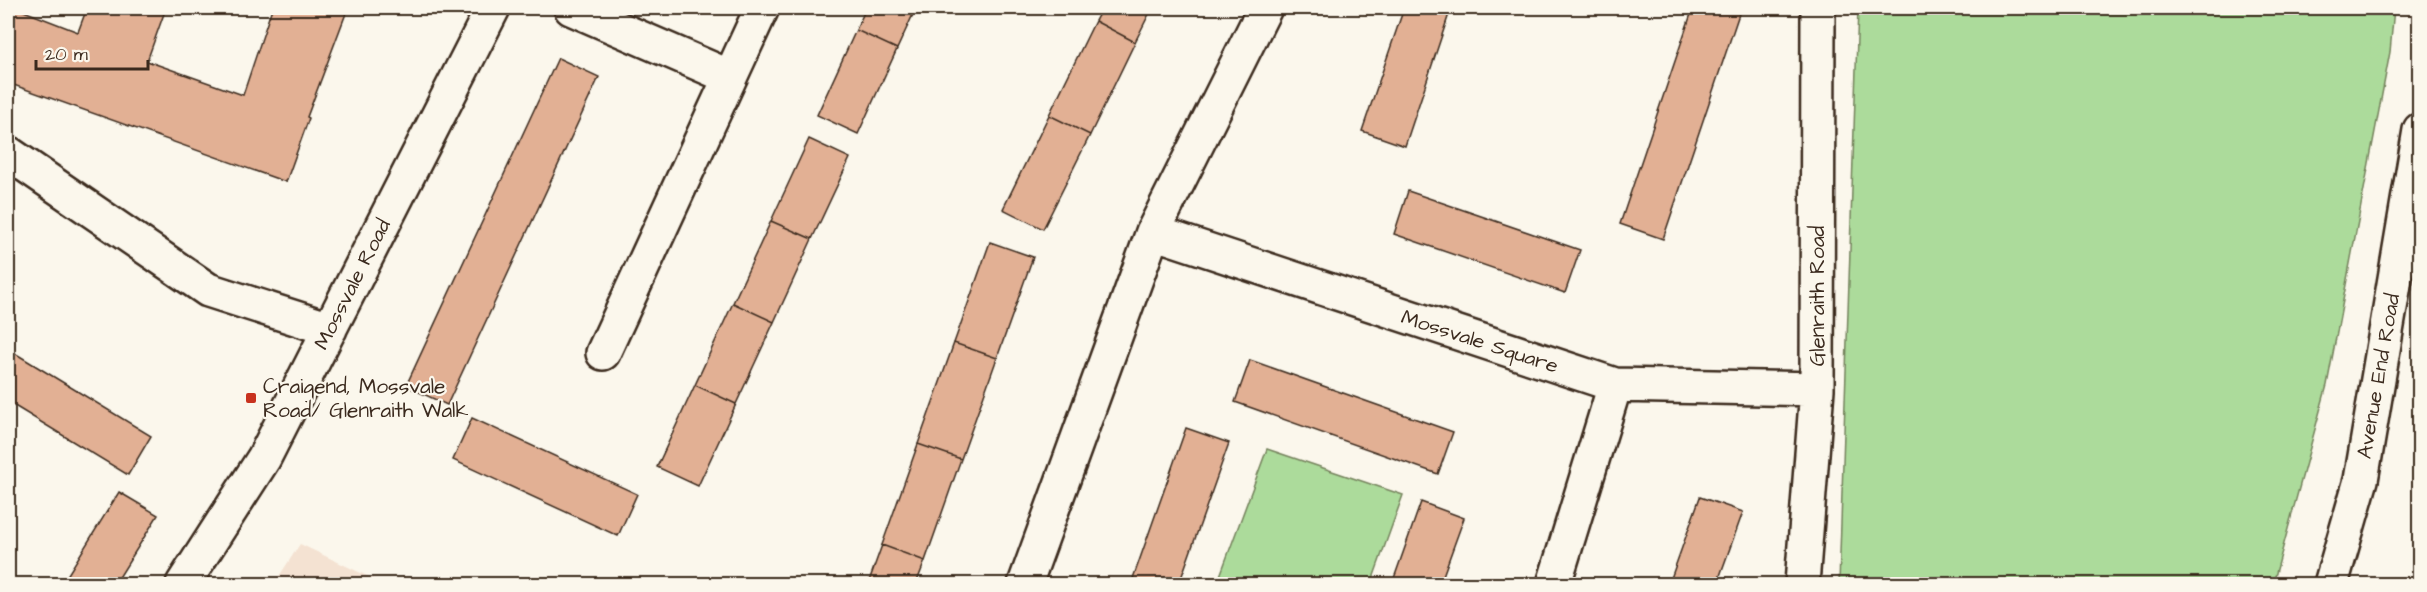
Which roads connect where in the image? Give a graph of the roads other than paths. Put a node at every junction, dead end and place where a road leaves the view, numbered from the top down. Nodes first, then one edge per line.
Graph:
1 (493, 8) edge
2 (571, 8) edge
3 (762, 8) edge
4 (1265, 8) edge
5 (1818, 8) edge
6 (730, 77) junction
7 (2420, 130) edge
8 (8, 153) edge
9 (1153, 232) junction
10 (330, 329) junction
11 (603, 353) dead end
12 (1615, 385) junction
13 (1817, 389) junction
14 (183, 585) edge
15 (1025, 585) edge
16 (1554, 585) edge
17 (1802, 585) edge
18 (2331, 585) edge

1 - 10 street, Mossvale Road
2 - 6 street
3 - 6 street
4 - 9 street
5 - 13 street, Glenraith Road
6 - 11 street
7 - 18 street, Avenue End Road
8 - 10 street
9 - 12 street, Mossvale Square
9 - 15 street
10 - 14 street, Mossvale Road
12 - 13 street, Mossvale Square
12 - 16 street
13 - 17 street, Glenraith Road

